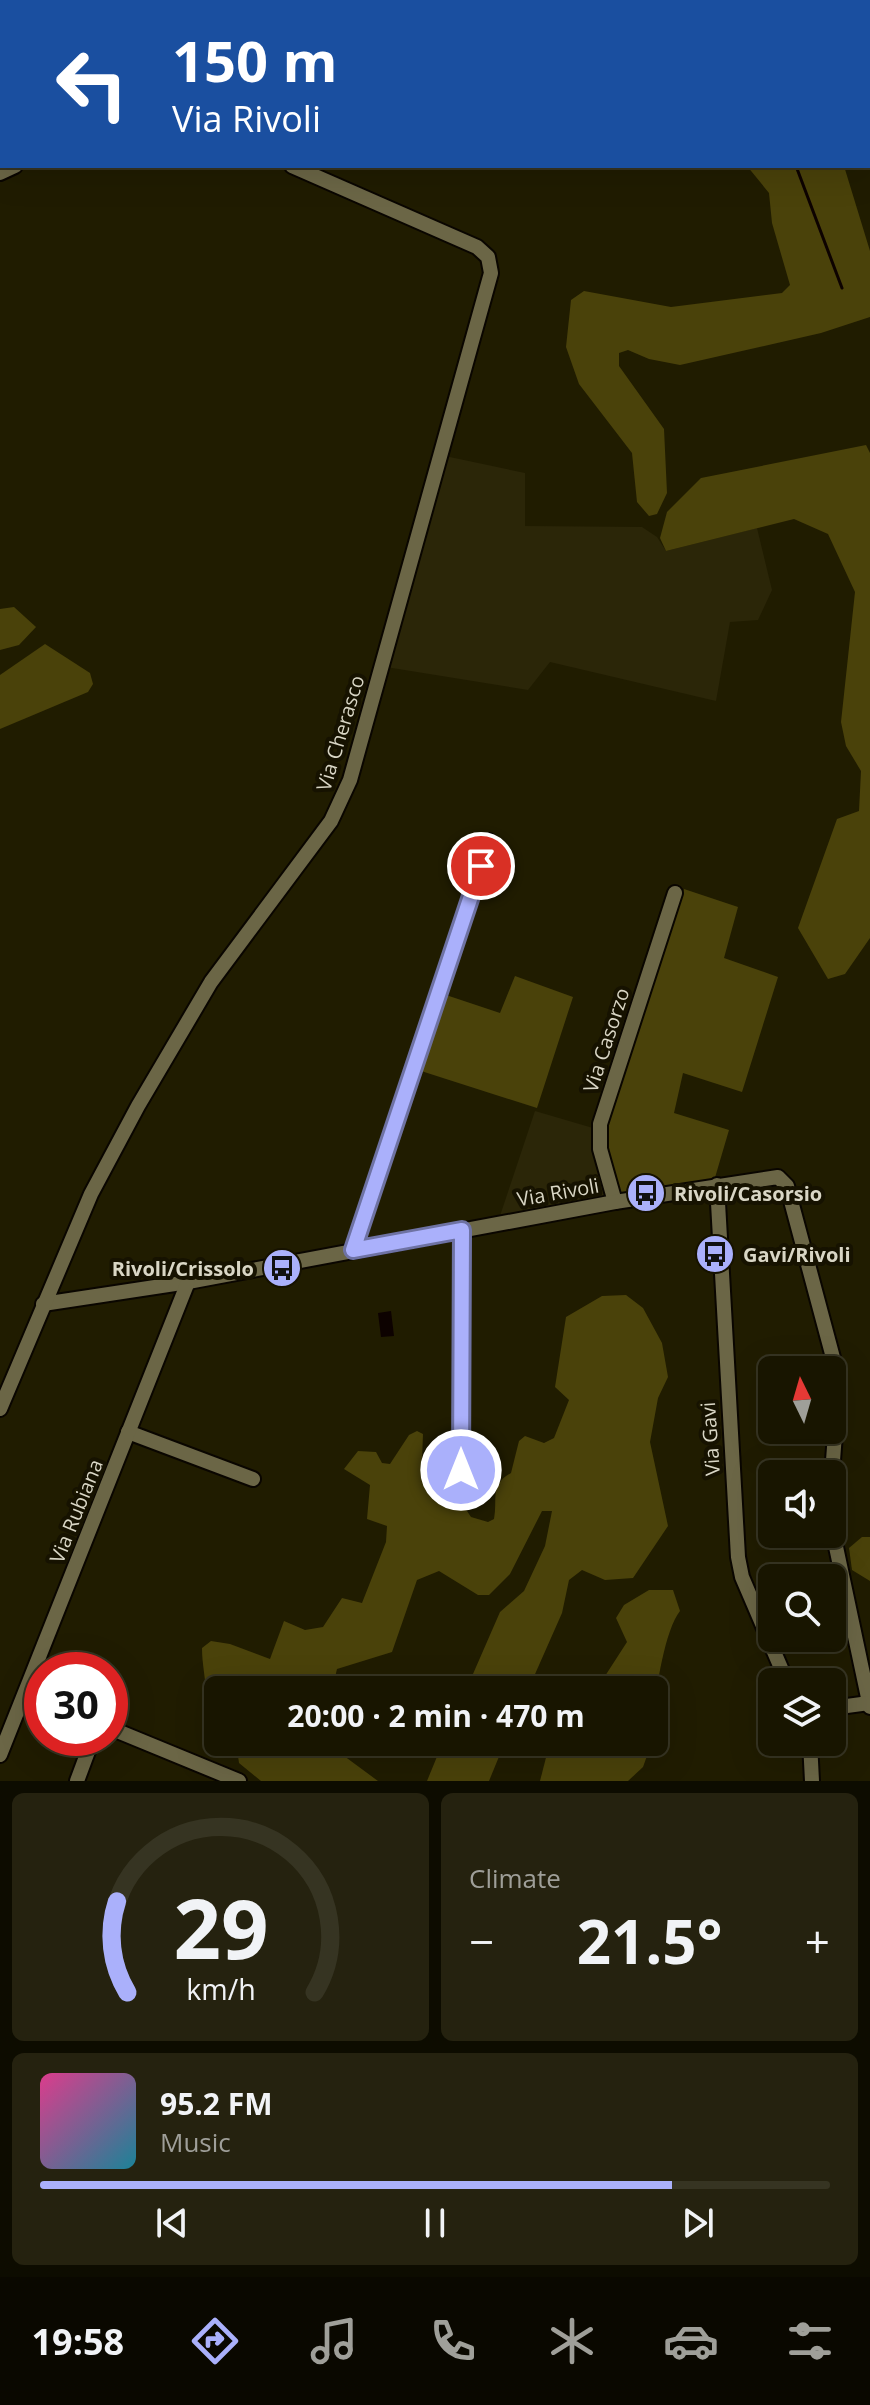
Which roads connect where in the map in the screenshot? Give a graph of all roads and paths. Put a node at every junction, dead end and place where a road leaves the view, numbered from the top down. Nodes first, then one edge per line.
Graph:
1 (297, 168) edge
2 (489, 841) dead end
3 (675, 893) dead end
4 (717, 1185) junction
5 (615, 1202) junction
6 (462, 1230) junction
7 (353, 1250) junction
8 (188, 1282) junction
9 (43, 1304) junction
10 (0, 1409) edge
11 (128, 1432) junction
12 (833, 1460) edge
13 (461, 1470) dead end
14 (253, 1479) dead end
15 (836, 1548) edge
16 (781, 1668) edge
17 (869, 1705) edge
18 (846, 1707) edge
19 (128, 1735) edge
20 (0, 1755) edge
21 (86, 1756) edge
22 (811, 1756) edge
23 (77, 1781) edge
24 (239, 1781) edge
25 (812, 1781) edge

1 - 9 street, Via Cherasco
2 - 7 street
3 - 5 street, Via Casorzo
4 - 5 street, Via Rivoli
4 - 12 street, Via Rivoli
4 - 16 street, Via Gavi
5 - 6 street, Via Rivoli
6 - 7 street, Via Rivoli
6 - 13 street
7 - 8 street, Via Rivoli
8 - 9 street, Via Rivoli
8 - 11 street, Via Rubiana
9 - 10 street, Via Cherasco
11 - 14 street
11 - 20 street, Via Rubiana
15 - 17 street
17 - 18 street
19 - 24 street
21 - 23 street
22 - 25 street

